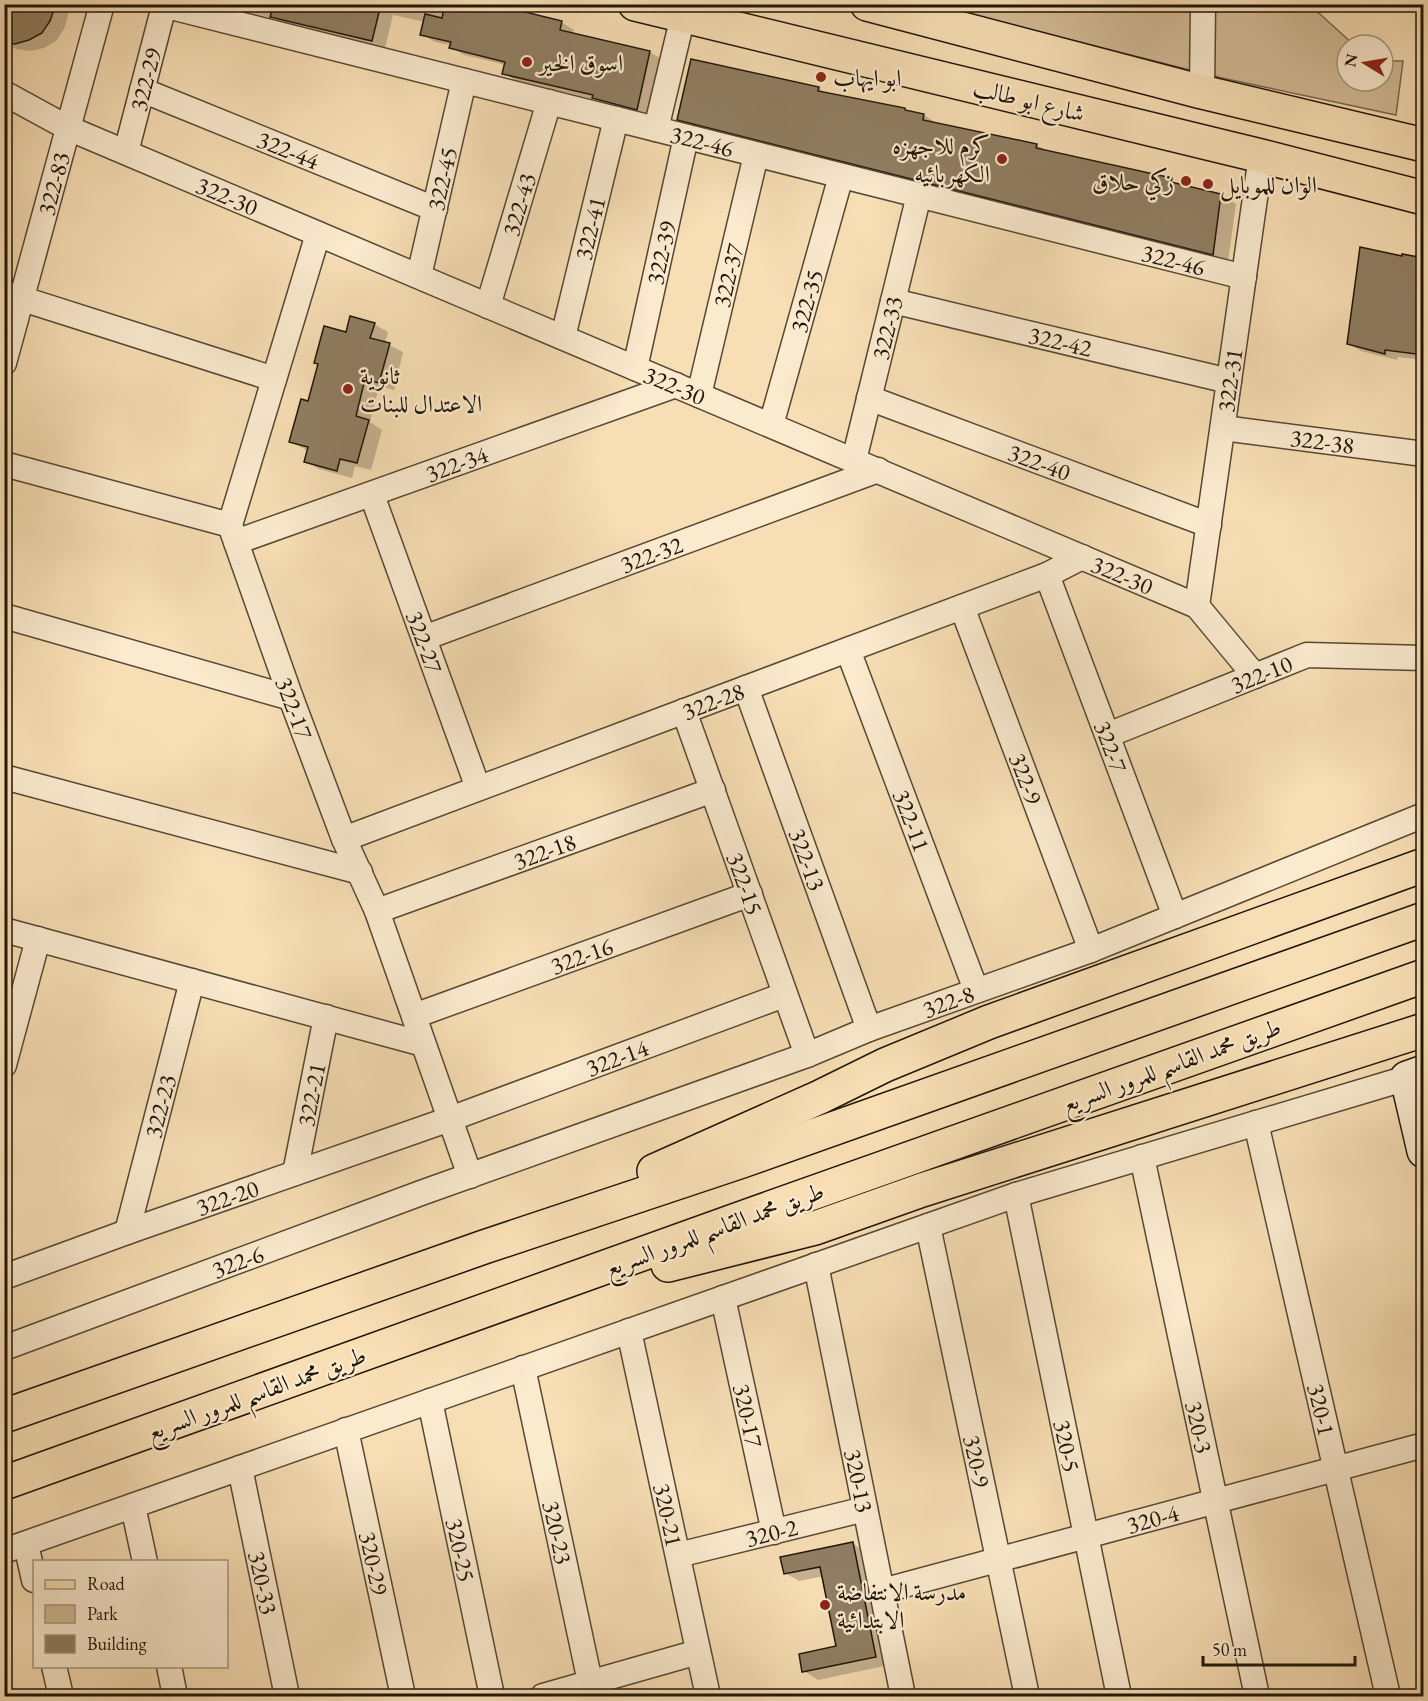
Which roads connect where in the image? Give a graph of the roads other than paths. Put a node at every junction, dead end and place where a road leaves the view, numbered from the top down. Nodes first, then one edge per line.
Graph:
1 (102, 4) edge
2 (635, 4) edge
3 (867, 4) edge
4 (1203, 4) edge
5 (162, 5) edge
6 (682, 16) junction
7 (464, 81) junction
8 (142, 90) junction
9 (1202, 92) junction
10 (4, 93) edge
11 (549, 102) junction
12 (616, 119) junction
13 (68, 128) junction
14 (656, 129) junction
15 (686, 137) junction
16 (1424, 145) edge
17 (126, 152) junction
18 (756, 155) junction
19 (1261, 156) junction
20 (841, 176) junction
21 (919, 195) junction
22 (1424, 198) edge
23 (435, 209) junction
24 (318, 234) junction
25 (419, 276) junction
26 (1244, 277) junction
27 (13, 296) edge
28 (893, 301) junction
29 (488, 306) junction
30 (563, 337) junction
31 (4, 363) edge
32 (635, 368) junction
33 (274, 379) junction
34 (1229, 381) junction
35 (676, 385) junction
36 (699, 395) junction
37 (869, 398) junction
38 (771, 425) junction
39 (1223, 428) junction
40 (1424, 454) edge
41 (854, 460) junction
42 (4, 464) edge
43 (878, 470) junction
44 (372, 495) junction
45 (1209, 525) junction
46 (233, 534) junction
47 (1082, 557) junction
48 (1047, 575) junction
49 (1197, 606) junction
50 (962, 607) junction
51 (4, 616) edge
52 (424, 638) junction
53 (848, 650) junction
54 (1424, 658) edge
55 (1255, 676) junction
56 (746, 688) junction
57 (291, 698) junction
58 (684, 711) junction
59 (1108, 735) junction
60 (4, 777) edge
61 (478, 788) junction
62 (713, 790) junction
63 (1424, 815) edge
64 (344, 838) junction
65 (1424, 865) edge
66 (360, 872) junction
67 (750, 894) junction
68 (377, 911) junction
69 (1175, 916) junction
70 (1424, 919) edge
71 (4, 930) edge
72 (38, 939) junction
73 (1090, 950) junction
74 (1424, 976) edge
75 (192, 981) junction
76 (976, 990) junction
77 (784, 995) junction
78 (414, 1016) junction
79 (326, 1017) junction
80 (869, 1029) junction
81 (1424, 1030) edge
82 (423, 1044) junction
83 (807, 1054) junction
84 (4, 1065) edge
85 (1415, 1075) edge
86 (450, 1119) junction
87 (1256, 1123) junction
88 (1424, 1151) edge
89 (1142, 1157) junction
90 (295, 1173) junction
91 (470, 1176) junction
92 (1016, 1195) junction
93 (928, 1226) junction
94 (127, 1232) junction
95 (484, 1247) junction
96 (816, 1265) junction
97 (4, 1277) edge
98 (723, 1298) junction
99 (483, 1311) junction
100 (629, 1331) junction
101 (4, 1348) edge
102 (523, 1368) junction
103 (430, 1401) junction
104 (4, 1416) edge
105 (346, 1430) junction
106 (1424, 1445) edge
107 (240, 1468) junction
108 (1334, 1469) junction
109 (4, 1483) edge
110 (1216, 1501) junction
111 (133, 1506) junction
112 (865, 1509) junction
113 (774, 1532) junction
114 (1086, 1536) junction
115 (15, 1548) edge
116 (678, 1555) junction
117 (145, 1560) edge
118 (998, 1560) junction
119 (33, 1578) edge
120 (882, 1591) junction
121 (698, 1652) junction
122 (54, 1668) edge
123 (169, 1668) edge
124 (592, 1690) edge
125 (61, 1696) edge
126 (175, 1696) edge
127 (287, 1696) edge
128 (403, 1696) edge
129 (492, 1696) edge
130 (543, 1696) edge
131 (708, 1696) edge
132 (903, 1696) edge
133 (1027, 1696) edge
134 (1119, 1696) edge
135 (1257, 1696) edge
136 (1388, 1696) edge

1 - 13 street, 322-83
2 - 6 main road, شارع ابو طالب
3 - 9 main road
4 - 9 street
5 - 7 street, 322-46
5 - 8 street, 322-29
6 - 14 street
6 - 19 main road, شارع ابو طالب
7 - 11 street, 322-46
7 - 23 street, 322-45
8 - 17 street, 322-29
8 - 23 street, 322-44
9 - 16 main road
10 - 13 street, 322-30
11 - 12 street, 322-46
11 - 29 street, 322-43
12 - 14 street, 322-46
12 - 30 street, 322-41
13 - 17 street, 322-30
13 - 27 street, 322-83
14 - 15 street, 322-46
15 - 18 street, 322-46
15 - 32 street, 322-39
17 - 24 street, 322-30
18 - 20 street, 322-46
18 - 36 street, 322-37
19 - 22 main road, شارع ابو طالب
19 - 26 street, 322-31
20 - 21 street, 322-46
20 - 38 street, 322-35
21 - 26 street, 322-46
21 - 28 street, 322-33
23 - 25 street, 322-45
24 - 25 street, 322-30
24 - 33 street
25 - 29 street, 322-30
26 - 34 street, 322-31
27 - 31 street, 322-83
27 - 33 street
28 - 34 street, 322-42
28 - 37 street, 322-33
29 - 30 street, 322-30
30 - 32 street, 322-30
32 - 35 street, 322-30
33 - 46 street
34 - 39 street, 322-31
35 - 36 street, 322-30
35 - 44 street, 322-34
36 - 38 street, 322-30
37 - 41 street, 322-33
37 - 45 street, 322-40
38 - 41 street, 322-30
39 - 40 street, 322-38
39 - 45 street, 322-31
41 - 43 street, 322-30
42 - 46 street
43 - 47 street, 322-30
43 - 52 street, 322-32
44 - 46 street, 322-34
44 - 52 street, 322-27
45 - 49 street, 322-31
46 - 57 street, 322-17
47 - 48 street, 322-28
47 - 49 street, 322-30
48 - 50 street, 322-28
48 - 59 street, 322-7
49 - 55 street, 322-30
50 - 53 street, 322-28
50 - 73 street, 322-9
51 - 57 street
52 - 61 street, 322-27
53 - 56 street, 322-28
53 - 76 street, 322-11
54 - 55 street, 322-10
55 - 59 street, 322-10
56 - 58 street, 322-28
56 - 80 street, 322-13
57 - 64 street, 322-17
58 - 61 street, 322-28
58 - 62 street, 322-15
59 - 69 street, 322-7
60 - 66 street
61 - 64 street, 322-28
62 - 67 street, 322-15
62 - 68 street, 322-18
63 - 69 street, 322-8
64 - 66 street, 322-17
65 - 95 main road
66 - 68 street, 322-17
67 - 77 street, 322-15
67 - 78 street, 322-16
68 - 78 street, 322-17
69 - 73 street, 322-8
70 - 95 main road
71 - 72 street
72 - 75 street
72 - 84 street
73 - 76 street, 322-8
74 - 99 main road, طريق محمد القاسم للمرور السريع
75 - 79 street
75 - 94 street, 322-23
76 - 80 street, 322-8
77 - 83 street, 322-15
77 - 86 street, 322-14
78 - 82 street, 322-17
79 - 82 street
79 - 90 street, 322-21
80 - 83 street, 322-8
81 - 99 main road
82 - 86 street, 322-17
83 - 91 street, 322-8
85 - 87 street
85 - 88 street
86 - 90 street, 322-20
86 - 91 street, 322-17
87 - 89 street
87 - 108 street, 320-1
89 - 92 street
89 - 110 street, 320-3
90 - 94 street, 322-20
91 - 101 street, 322-6
92 - 93 street
92 - 114 street, 320-5
93 - 96 street
93 - 118 street, 320-9
94 - 97 street, 322-20
95 - 104 main road
96 - 98 street
96 - 112 street, 320-13
98 - 100 street
98 - 113 street, 320-17
99 - 109 main road, طريق محمد القاسم للمرور السريع
100 - 102 street
100 - 116 street, 320-21
102 - 103 street
102 - 124 street, 320-23
103 - 105 street
103 - 129 street, 320-25
105 - 107 street
105 - 128 street, 320-29
106 - 108 street, 320-4
107 - 111 street
107 - 127 street, 320-33
108 - 110 street, 320-4
108 - 136 street, 320-1
110 - 114 street, 320-4
110 - 135 street, 320-3
111 - 115 street
111 - 117 street
112 - 113 street, 320-2
112 - 120 street, 320-13
113 - 116 street, 320-2
114 - 118 street, 320-4
114 - 134 street, 320-5
115 - 119 street
116 - 121 street, 320-21
118 - 120 street, 320-4
118 - 133 street, 320-9
120 - 132 street, 320-13
121 - 124 street
121 - 131 street, 320-21
122 - 125 street
123 - 126 street
124 - 130 street

